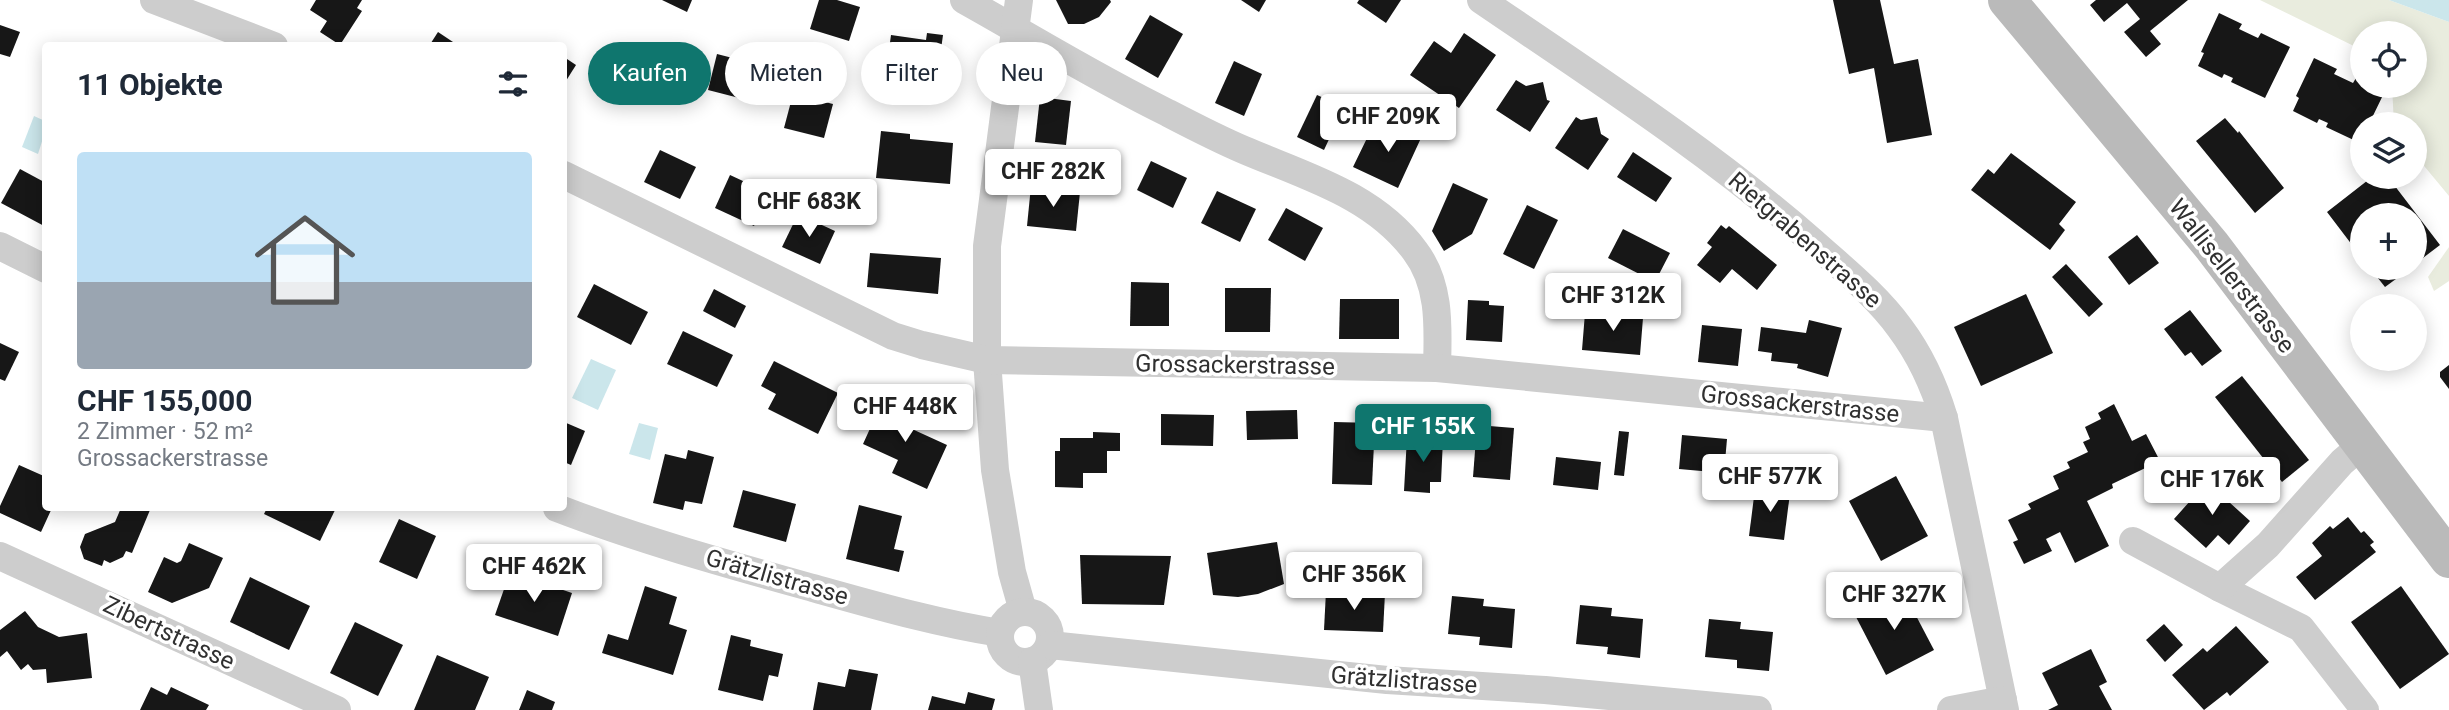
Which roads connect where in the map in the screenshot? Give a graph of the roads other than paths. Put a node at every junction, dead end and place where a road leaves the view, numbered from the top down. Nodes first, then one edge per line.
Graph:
1 (154, 0) edge
2 (964, 0) edge
3 (1019, 0) edge
4 (1482, 0) edge
5 (2007, 0) edge
6 (1015, 30) junction
7 (264, 42) edge
8 (567, 177) edge
9 (0, 246) edge
10 (42, 267) edge
11 (987, 360) junction
12 (1437, 368) junction
13 (1944, 418) junction
14 (2362, 445) junction
15 (566, 511) edge
16 (2133, 541) dead end
17 (0, 556) edge
18 (2449, 559) edge
19 (2220, 589) junction
20 (1023, 611) junction
21 (1000, 633) junction
22 (1041, 653) junction
23 (2004, 705) edge
24 (337, 710) edge
25 (1039, 710) edge
26 (1758, 710) edge
27 (1951, 710) edge
28 (2365, 710) edge

1 - 7 street
2 - 6 street
3 - 6 street
4 - 13 street, Rietgrabenstrasse
5 - 14 main road, Wallisellerstrasse
6 - 11 street
6 - 12 street
8 - 11 street, Grossackerstrasse
9 - 10 street
11 - 12 street, Grossackerstrasse
11 - 20 street
12 - 13 street, Grossackerstrasse
13 - 23 street, Rietgrabenstrasse
14 - 18 main road, Wallisellerstrasse
14 - 19 street
15 - 21 street, Grätzlistrasse
16 - 19 street
17 - 24 street, Zibertstrasse
19 - 28 street
20 - 21 street
20 - 22 street
21 - 22 street
22 - 25 street
22 - 26 street, Grätzlistrasse
23 - 27 street

